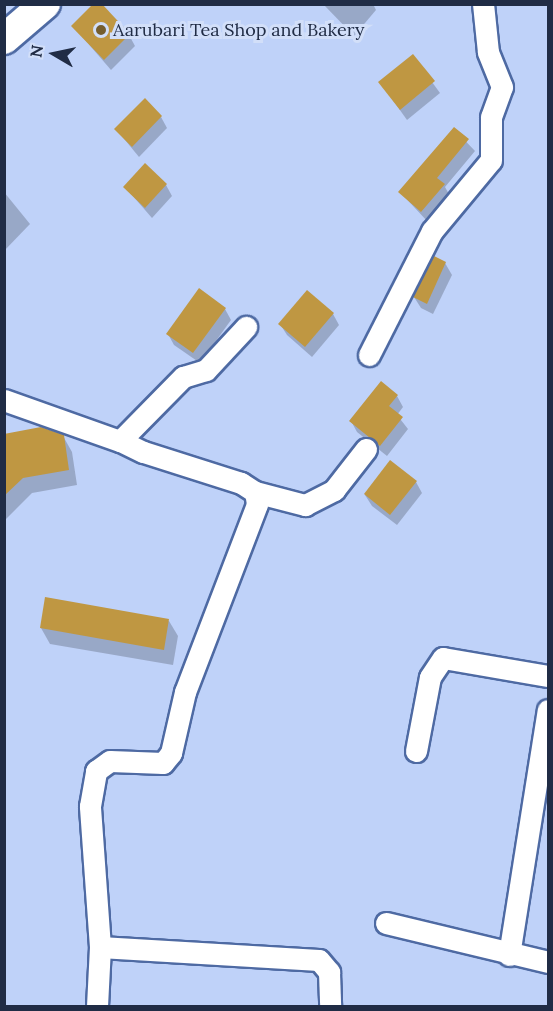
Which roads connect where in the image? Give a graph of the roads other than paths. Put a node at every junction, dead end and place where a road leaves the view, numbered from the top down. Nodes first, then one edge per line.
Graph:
1 (45, 4) edge
2 (483, 4) edge
3 (4, 39) edge
4 (246, 327) dead end
5 (369, 355) dead end
6 (4, 400) edge
7 (120, 441) junction
8 (366, 449) dead end
9 (255, 492) junction
10 (549, 676) edge
11 (549, 710) edge
12 (416, 751) dead end
13 (386, 923) dead end
14 (100, 947) junction
15 (508, 955) junction
16 (549, 962) edge
17 (97, 1006) edge
18 (330, 1006) edge

1 - 3 main road
2 - 5 street
4 - 7 street
6 - 7 street
7 - 9 street
8 - 9 street
9 - 14 street
10 - 12 street
11 - 15 street
13 - 15 street
14 - 17 street
14 - 18 street
15 - 16 street

